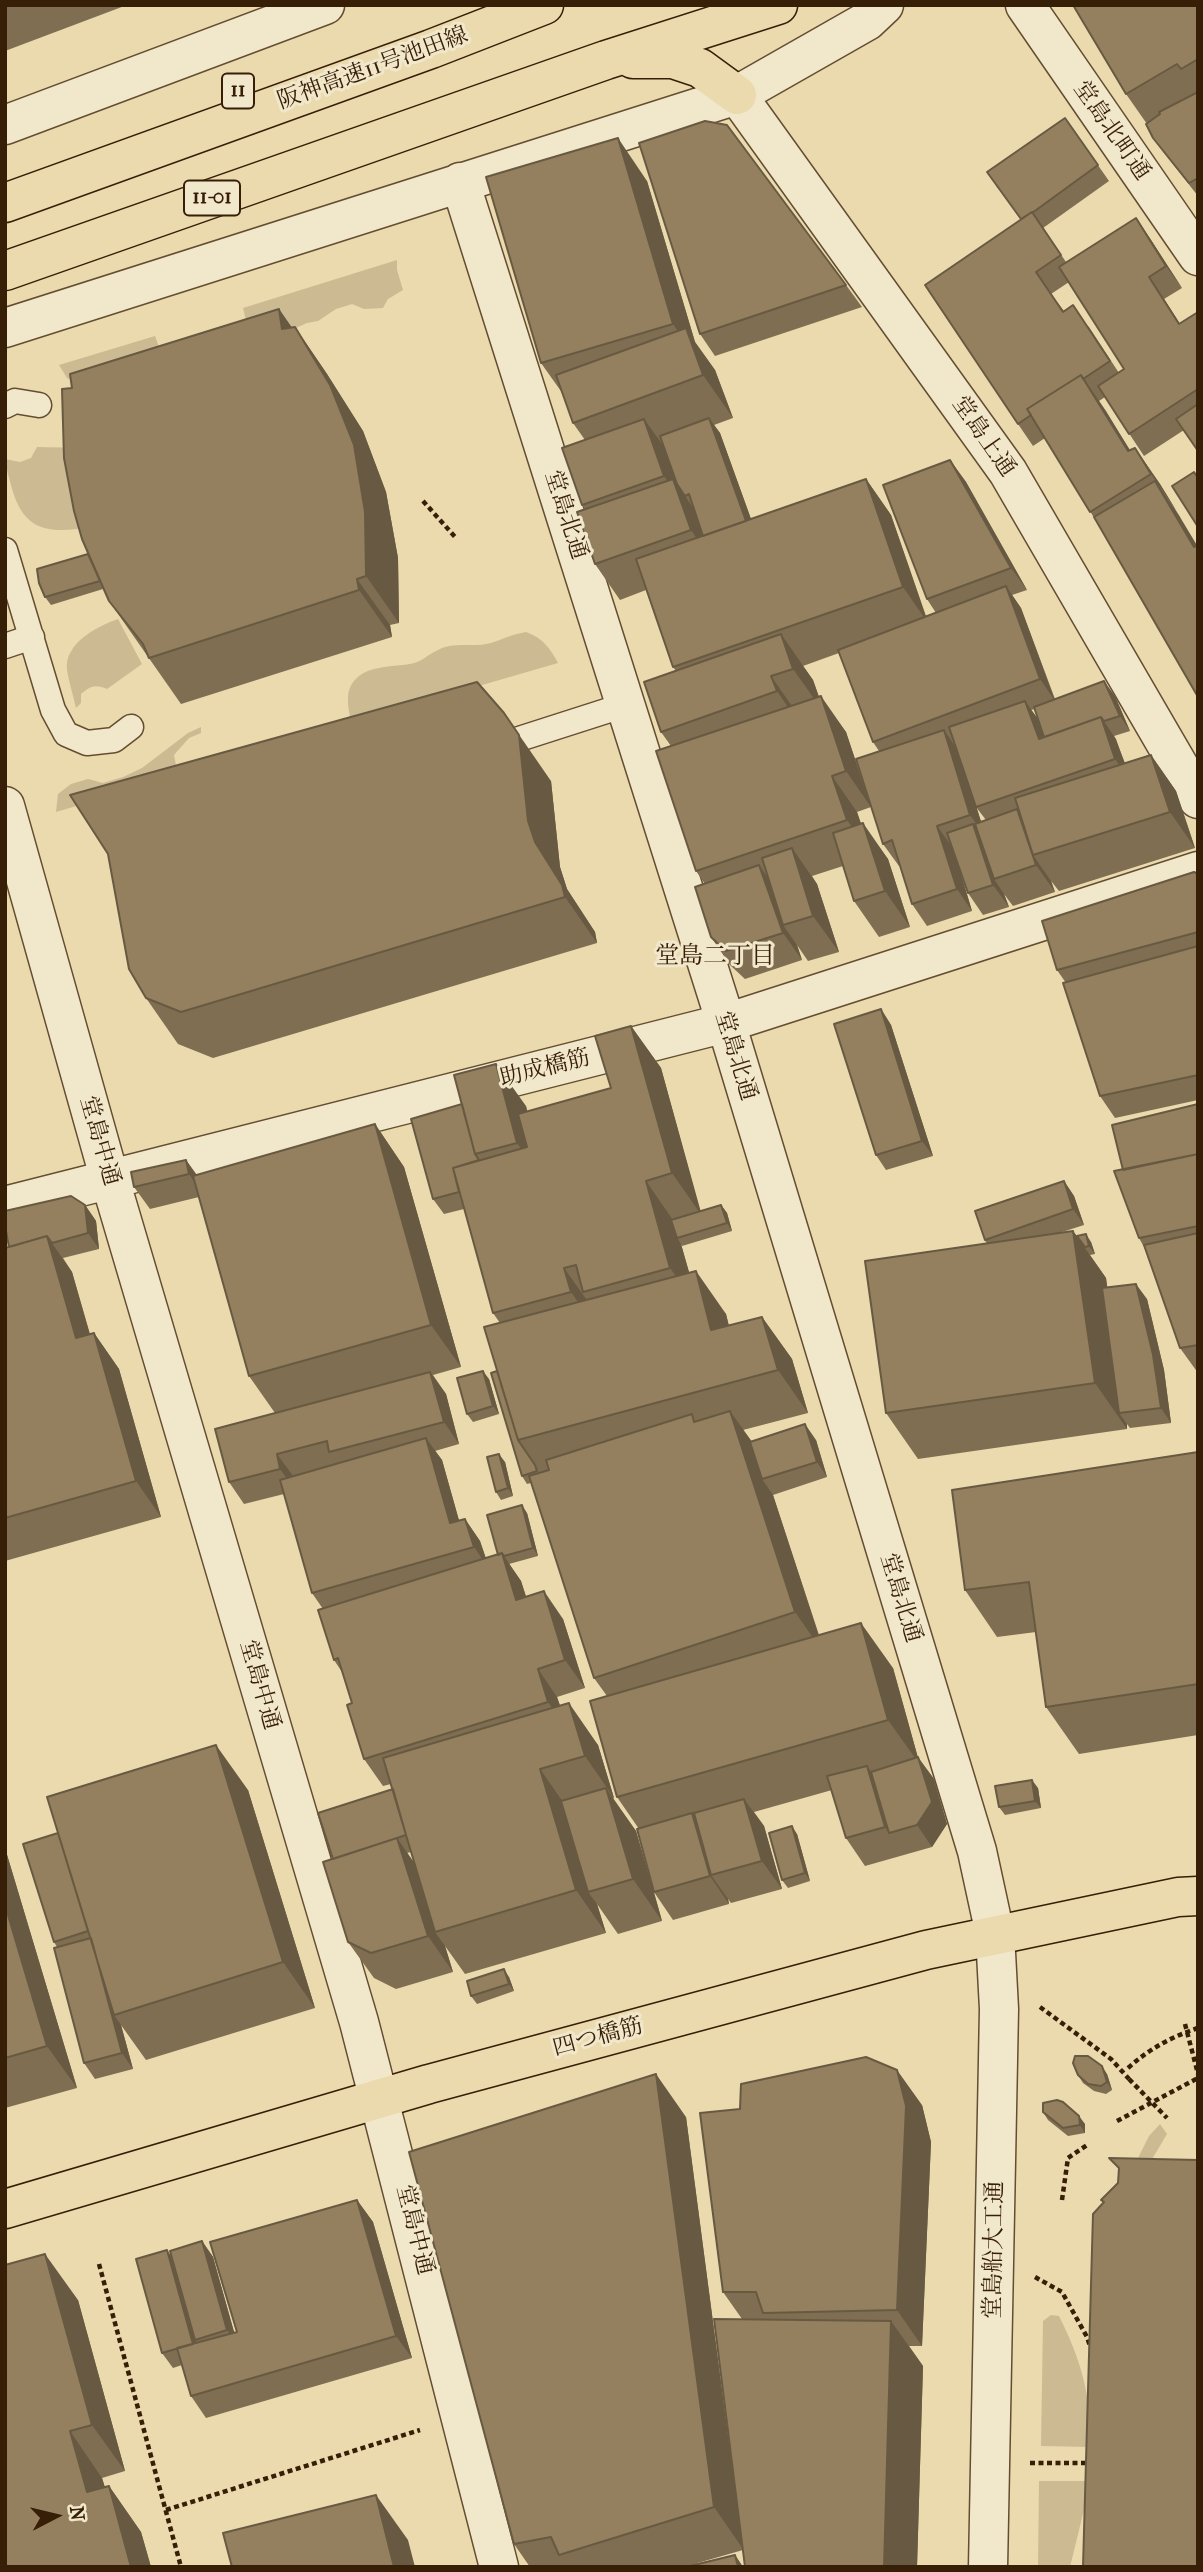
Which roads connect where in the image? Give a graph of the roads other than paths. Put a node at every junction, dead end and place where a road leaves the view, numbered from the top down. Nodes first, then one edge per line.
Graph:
1 (325, 5) edge
2 (471, 5) edge
3 (483, 5) edge
4 (544, 5) edge
5 (570, 5) edge
6 (684, 5) edge
7 (778, 5) edge
8 (884, 5) edge
9 (1025, 5) edge
10 (427, 36) junction
11 (606, 60) junction
12 (737, 95) junction
13 (5, 125) edge
14 (5, 177) edge
15 (460, 182) junction
16 (5, 203) edge
17 (1198, 256) edge
18 (5, 271) edge
19 (5, 328) edge
20 (5, 405) edge
21 (39, 405) dead end
22 (5, 550) edge
23 (32, 637) junction
24 (5, 646) edge
25 (625, 705) junction
26 (131, 727) dead end
27 (519, 739) edge
28 (1198, 799) edge
29 (5, 806) edge
30 (1198, 871) edge
31 (726, 1023) junction
32 (110, 1180) junction
33 (5, 1206) edge
34 (1198, 1896) edge
35 (995, 1934) junction
36 (379, 2099) junction
37 (5, 2209) edge
38 (499, 2567) edge
39 (988, 2567) edge

1 - 13 street
2 - 10 main road, 阪神高速11号池田線 / 11
3 - 10 main road
4 - 10 main road, 阪神高速11号池田線 / 11
5 - 10 main road
6 - 11 main road, 11-01
7 - 11 main road, 11-01
8 - 12 street
9 - 17 street, 堂島北町通
10 - 14 main road, 阪神高速11号池田線 / 11
10 - 16 main road, 阪神高速11号池田線 / 11
11 - 12 main road, 11-01
11 - 18 main road, 11-01
12 - 15 street
12 - 28 street, 堂島上通
15 - 19 street
15 - 25 street, 堂島北通
20 - 21 lane
22 - 23 lane
23 - 24 lane
23 - 26 lane
25 - 27 lane
25 - 31 street, 堂島北通
29 - 32 street, 堂島中通
30 - 31 street, 助成橋筋
31 - 32 street, 助成橋筋
31 - 35 street, 堂島北通
32 - 33 street, 助成橋筋
32 - 36 street, 堂島中通
34 - 35 main road, 四つ橋筋
35 - 36 main road, 四つ橋筋
35 - 39 street, 堂島船大工通
36 - 37 main road, 四つ橋筋
36 - 38 street, 堂島中通

